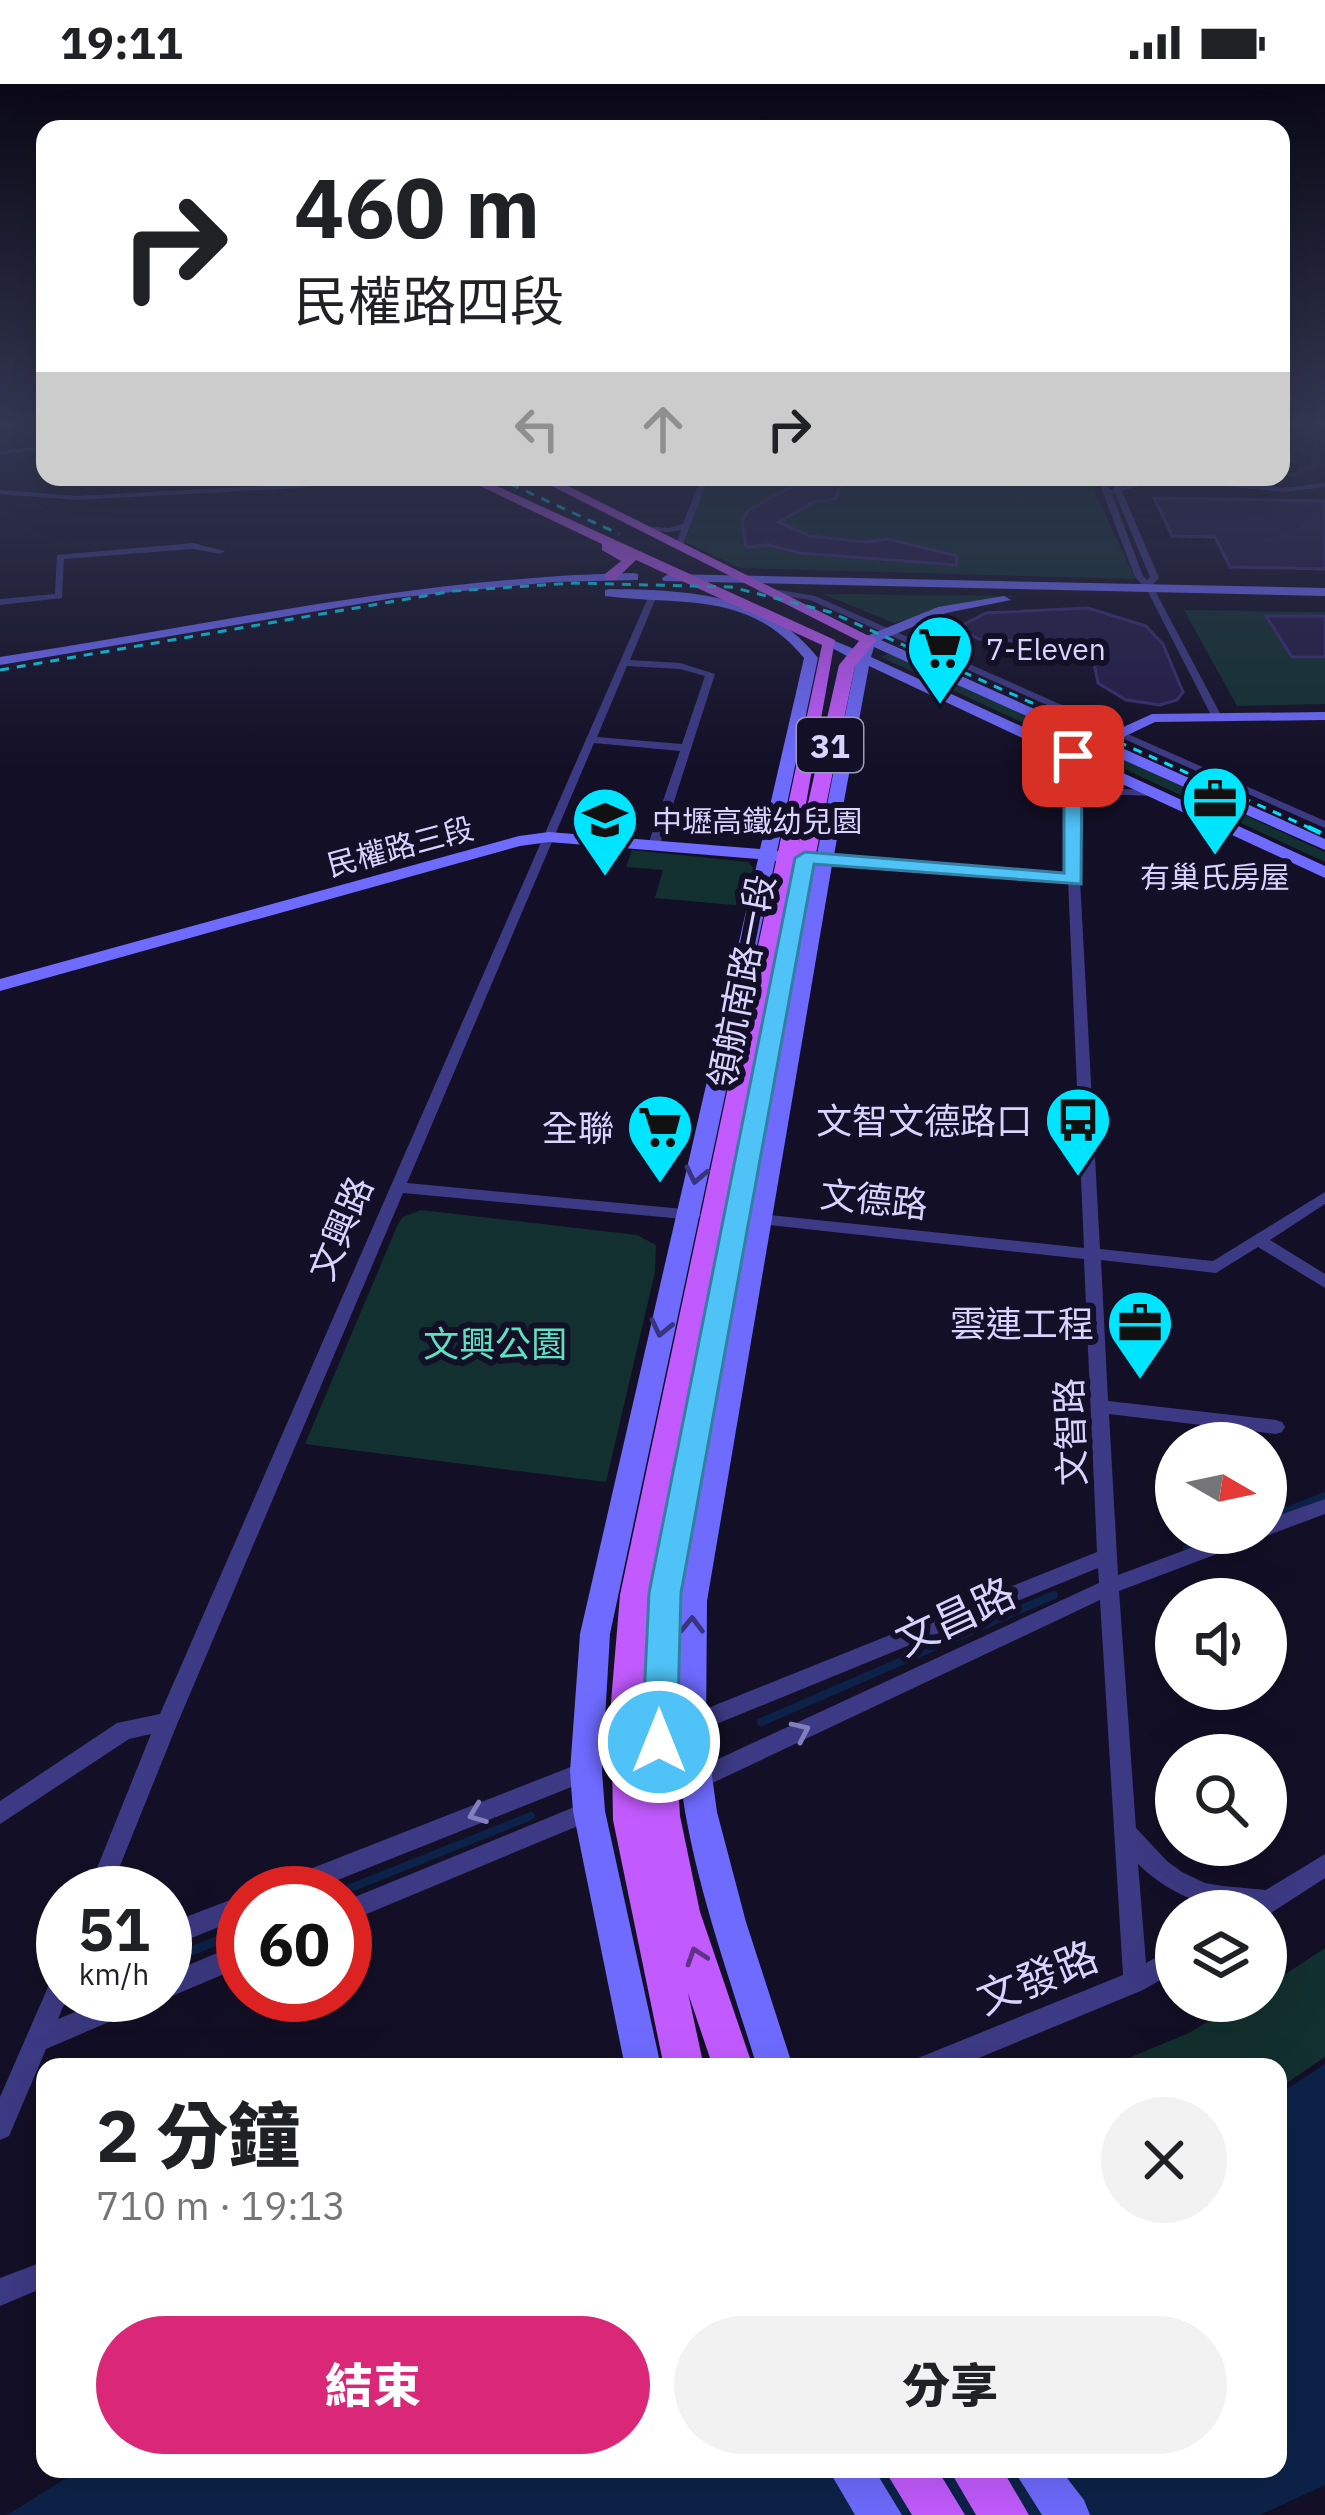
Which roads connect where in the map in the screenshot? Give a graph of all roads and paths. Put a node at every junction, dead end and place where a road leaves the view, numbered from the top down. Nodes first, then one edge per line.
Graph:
1 (589, 537) edge
2 (603, 537) edge
3 (654, 537) edge
4 (659, 537) edge
5 (681, 537) edge
6 (1124, 537) edge
7 (1138, 537) edge
8 (597, 541) junction
9 (677, 548) junction
10 (221, 551) dead end
11 (647, 557) junction
12 (696, 579) junction
13 (745, 580) junction
14 (610, 585) junction
15 (714, 590) junction
16 (762, 590) junction
17 (1152, 592) junction
18 (654, 593) junction
19 (1040, 593) junction
20 (1325, 595) edge
21 (1016, 598) junction
22 (1098, 600) junction
23 (0, 602) edge
24 (830, 643) junction
25 (869, 646) junction
26 (0, 661) edge
27 (624, 663) junction
28 (825, 667) junction
29 (0, 674) edge
30 (931, 690) junction
31 (804, 692) junction
32 (854, 695) junction
33 (1325, 716) edge
34 (1217, 717) junction
35 (1121, 735) junction
36 (592, 740) junction
37 (1099, 743) junction
38 (687, 748) junction
39 (1073, 756) junction
40 (1153, 793) junction
41 (1074, 801) junction
42 (1325, 824) edge
43 (549, 837) junction
44 (654, 845) junction
45 (1325, 845) edge
46 (796, 857) junction
47 (1325, 873) edge
48 (1074, 880) junction
49 (0, 985) edge
50 (397, 1187) junction
51 (1325, 1197) edge
52 (724, 1217) junction
53 (1260, 1241) junction
54 (1094, 1252) junction
55 (1325, 1282) edge
56 (1102, 1407) junction
57 (1232, 1422) edge
58 (1325, 1506) edge
59 (1287, 1520) edge
60 (1196, 1554) edge
61 (1107, 1556) junction
62 (1111, 1586) junction
63 (167, 1721) junction
64 (690, 1725) junction
65 (586, 1771) junction
66 (695, 1780) junction
67 (589, 1811) junction
68 (0, 1814) edge
69 (1126, 1832) junction
70 (1325, 1865) edge
71 (109, 1866) edge
72 (345, 1866) edge
73 (1192, 1890) edge
74 (1287, 1891) edge
75 (372, 1901) edge
76 (1155, 1970) edge
77 (1135, 1982) junction
78 (45, 2022) edge
79 (80, 2022) edge
80 (37, 2040) junction
81 (641, 2058) edge
82 (682, 2058) edge
83 (730, 2058) edge
84 (772, 2058) edge
85 (949, 2058) edge
86 (0, 2127) edge
87 (36, 2278) edge
88 (0, 2292) edge
89 (855, 2478) edge
90 (914, 2478) edge
91 (979, 2478) edge
92 (1041, 2478) edge
93 (881, 2515) edge
94 (941, 2515) edge
95 (1005, 2515) edge
96 (1069, 2515) edge

1 - 8 main road
2 - 11 main road
3 - 9 main road
4 - 9 main road
5 - 9 street
6 - 17 street
7 - 17 street
8 - 11 main road
8 - 12 main road
8 - 14 main road
9 - 13 main road
10 - 23 street
11 - 12 main road
12 - 13 street
12 - 14 street
12 - 15 main road
13 - 16 main road
13 - 17 street
14 - 18 street
14 - 26 street
15 - 16 street
15 - 24 main road
15 - 29 street
16 - 19 street
16 - 25 main road
17 - 19 street
17 - 20 street
17 - 22 street
17 - 34 street
18 - 27 street, 文興路
18 - 31 street
19 - 21 street
19 - 22 street
21 - 22 street
21 - 25 street
24 - 25 street
24 - 28 main road, 31
25 - 30 street
25 - 32 street, 領航南路一段 / 31
25 - 35 street
25 - 37 street
25 - 46 main road, 領航南路一段 / 31
27 - 36 street, 文興路
27 - 38 street
28 - 31 street, 31
28 - 46 main road, 領航南路一段 / 31
30 - 32 street
30 - 39 street
31 - 46 street, 領航南路一段 / 31
32 - 46 street, 領航南路一段 / 31
33 - 34 street
34 - 35 street
35 - 37 street
35 - 42 street
36 - 38 street
36 - 43 street, 文興路
37 - 39 street
37 - 45 street
38 - 44 street
39 - 40 street
39 - 41 street
40 - 41 street
40 - 47 street
41 - 48 street
43 - 44 street, 民權路三段
43 - 49 street, 民權路三段
43 - 50 street, 文興路
44 - 46 street, 民權路三段
46 - 48 street, 民權路三段
46 - 52 main road, 領航南路一段 / 31
46 -> 52 street, 領航南路一段 / 31
48 - 54 street, 文智路
50 - 52 street, 文德路
50 - 63 street, 文興路
51 - 53 street, 文德路
52 - 54 street, 文德路
64 -> 52 street, 領航南路一段 / 31
52 -> 65 street, 領航南路一段 / 31
52 - 82 main road, 領航南路一段 / 31
83 -> 52 main road, 領航南路一段 / 31
53 - 54 street, 文德路
53 - 55 street
54 - 56 street, 文智路
56 - 57 street
56 - 61 street, 文智路
58 - 59 street
60 - 62 street, 文昌路
61 - 62 street, 文智路
61 - 64 street, 文昌路
66 -> 62 street, 文昌路
62 - 69 street, 文智路
63 - 68 street
63 - 71 street, 文興路
64 - 66 street, 領航南路一段 / 31
65 - 67 street, 領航南路一段 / 31
65 -> 72 street
66 - 84 street, 領航南路一段 / 31
67 - 75 street
67 - 81 street, 領航南路一段 / 31
69 - 73 street
69 - 77 street, 文智路
70 - 74 street
76 - 77 street, 文發路
77 - 85 street, 文發路
78 - 80 street
79 - 80 street
80 - 86 street
87 - 88 street
89 - 93 street
90 - 94 main road
91 - 95 main road
92 - 96 street

